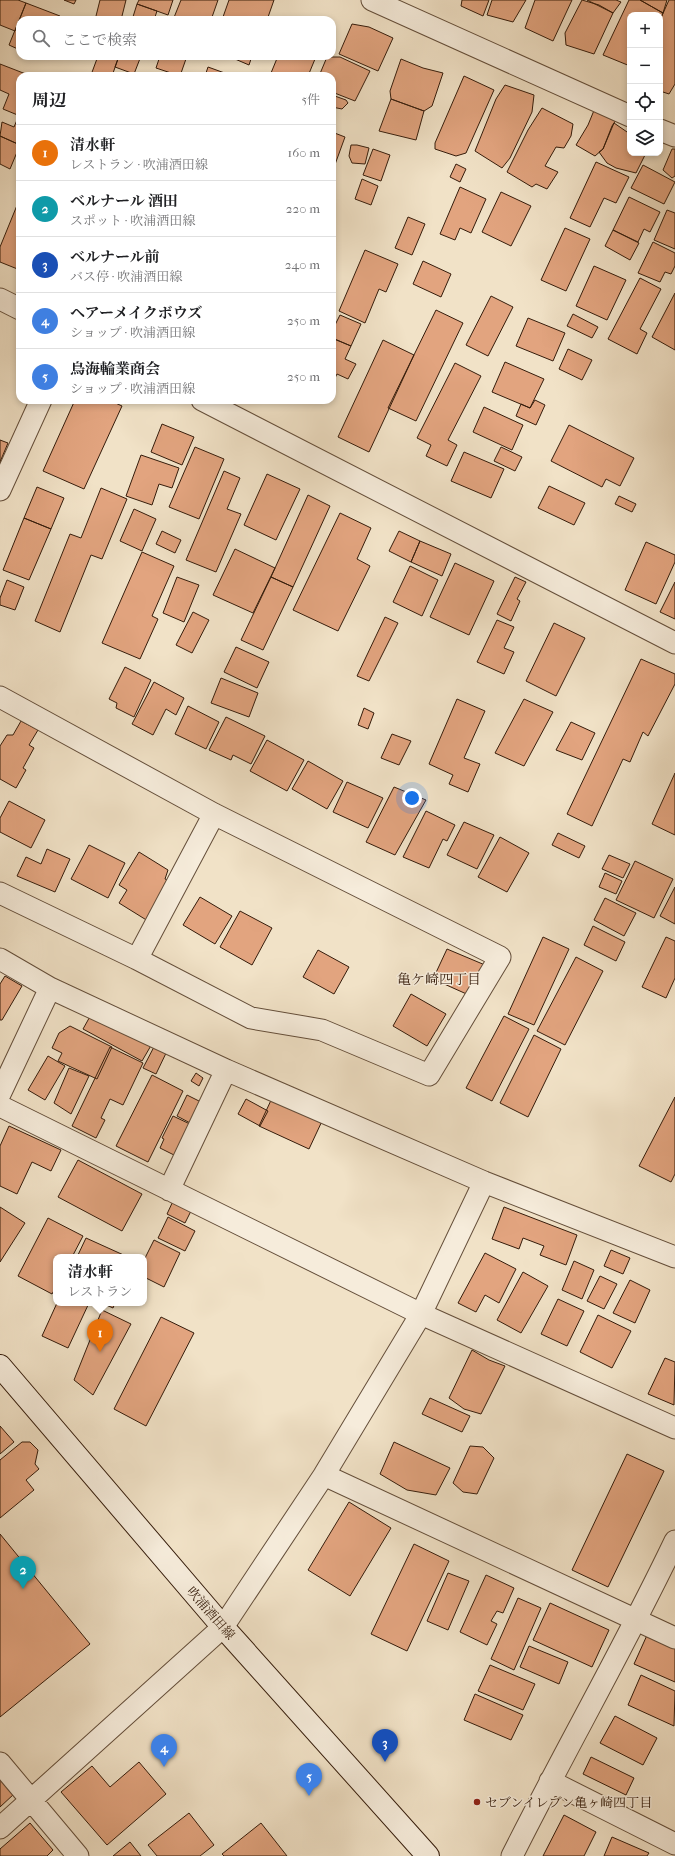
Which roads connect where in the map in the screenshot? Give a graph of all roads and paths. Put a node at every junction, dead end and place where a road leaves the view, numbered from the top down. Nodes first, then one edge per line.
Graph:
1 (372, 0) edge
2 (627, 115) edge
3 (663, 131) edge
4 (675, 136) edge
5 (0, 299) edge
6 (16, 307) edge
7 (39, 404) edge
8 (210, 404) edge
9 (0, 490) edge
10 (675, 643) edge
11 (0, 696) edge
12 (214, 814) junction
13 (0, 893) edge
14 (0, 959) edge
15 (136, 959) junction
16 (50, 988) junction
17 (226, 1070) junction
18 (0, 1094) edge
19 (0, 1106) edge
20 (484, 1182) junction
21 (169, 1190) junction
22 (675, 1257) edge
23 (421, 1314) junction
24 (0, 1366) edge
25 (675, 1428) edge
26 (324, 1475) junction
27 (675, 1541) edge
28 (637, 1620) junction
29 (223, 1627) junction
30 (675, 1638) edge
31 (0, 1763) edge
32 (550, 1781) junction
33 (31, 1800) junction
34 (0, 1828) edge
35 (675, 1844) edge
36 (78, 1856) edge
37 (428, 1856) edge
38 (512, 1856) edge

1 - 2 street
3 - 4 street
5 - 6 street
7 - 9 street
8 - 10 street
11 - 12 street
12 - 15 street
12 - 15 street
13 - 15 street
14 - 16 street
16 - 17 street
16 - 18 street
17 - 20 street
17 - 21 street
19 - 21 street
20 - 22 street
20 - 23 street
21 - 23 street
23 - 25 street
23 - 26 street
24 - 29 main road, 吹浦酒田線
26 - 28 street
26 - 29 street
27 - 28 street
28 - 30 street
28 - 32 street
29 - 33 street
29 - 37 main road, 吹浦酒田線
31 - 33 street
32 - 35 street
32 - 38 street
33 - 34 street
33 - 36 street

